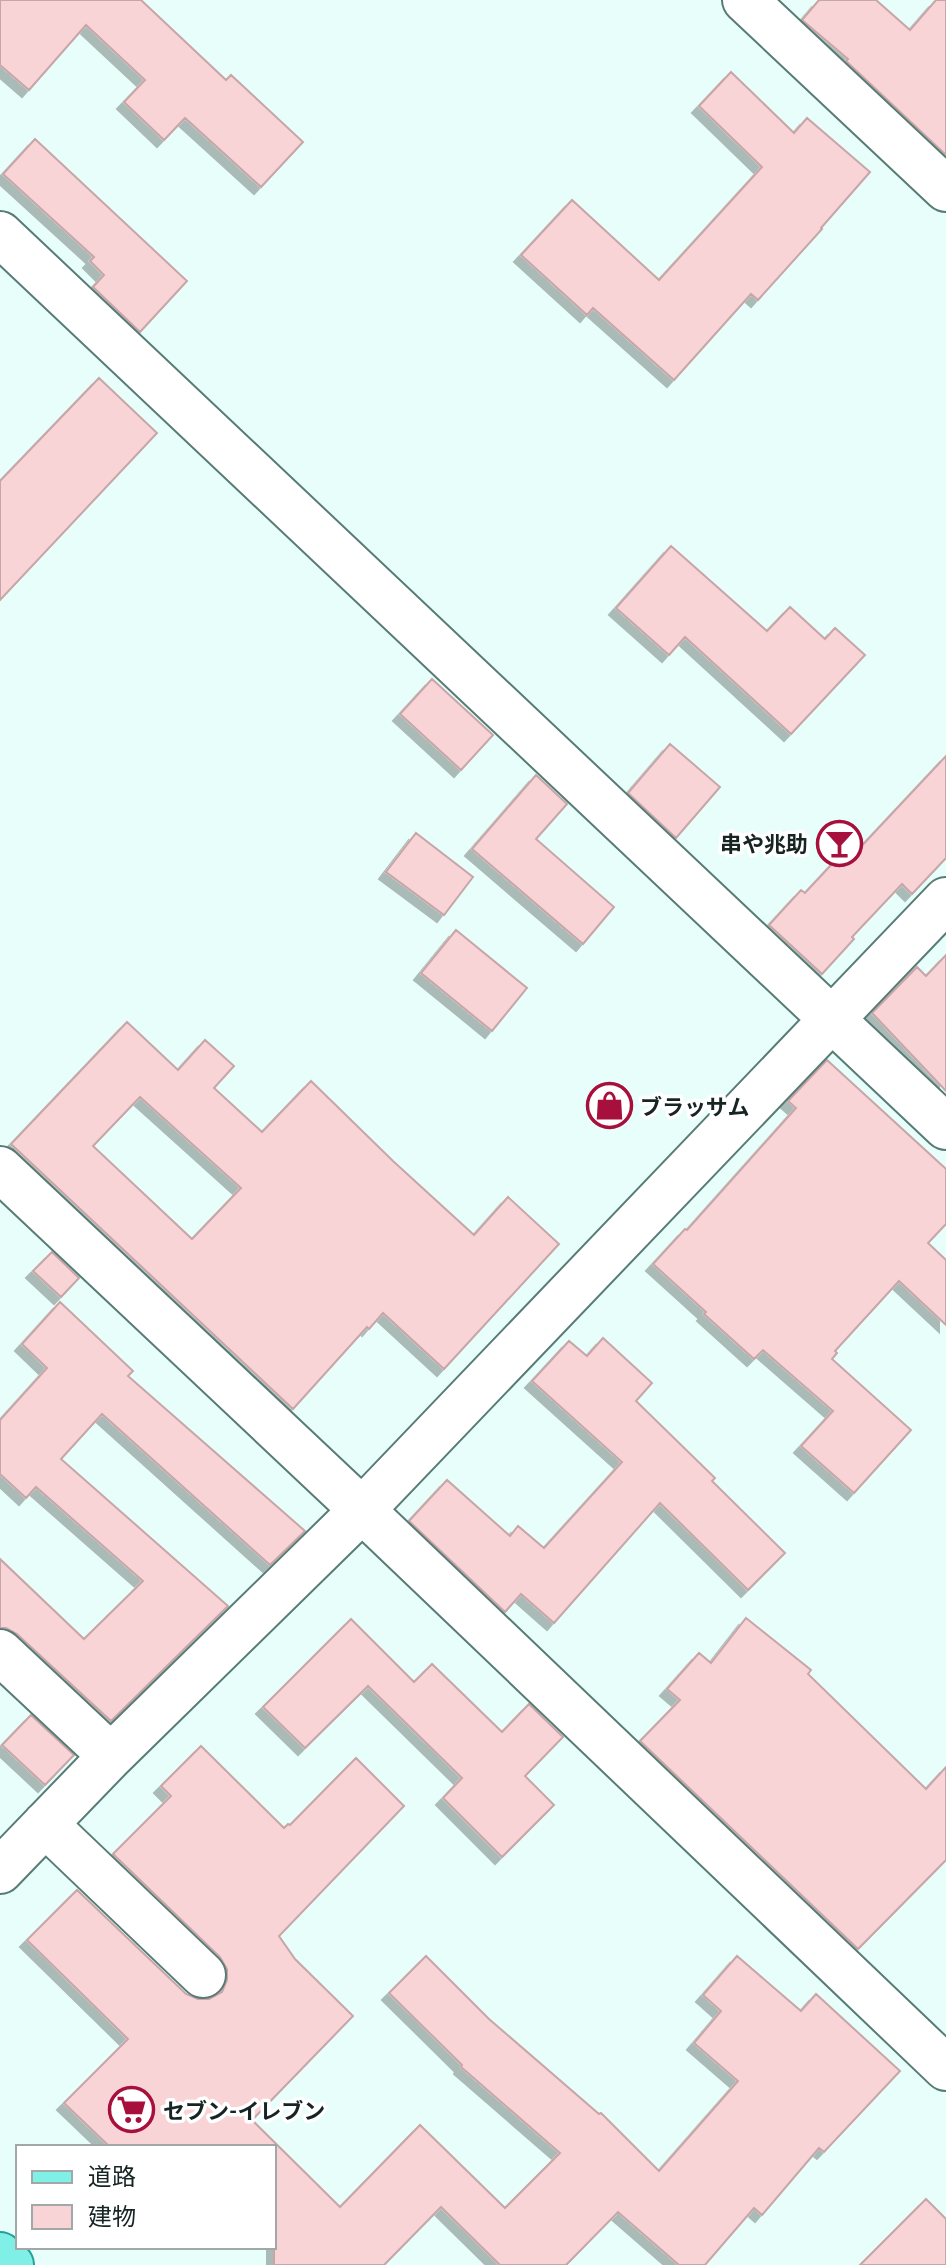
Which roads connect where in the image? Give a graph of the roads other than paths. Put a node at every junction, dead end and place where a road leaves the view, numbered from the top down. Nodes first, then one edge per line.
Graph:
1 (745, 0) edge
2 (946, 189) edge
3 (0, 234) edge
4 (946, 900) edge
5 (833, 1019) junction
6 (946, 1127) edge
7 (0, 1169) edge
8 (362, 1510) junction
9 (0, 1652) edge
10 (111, 1756) junction
11 (45, 1824) junction
12 (0, 1871) edge
13 (203, 1975) dead end
14 (946, 2068) edge
15 (0, 2255) edge
16 (11, 2265) edge

1 - 2 street
3 - 5 street
4 - 5 street
5 - 6 street
5 - 8 street
7 - 8 street
8 - 10 street
8 - 14 street
9 - 10 street
10 - 11 street
11 - 12 street
11 - 13 street
15 - 16 main road

